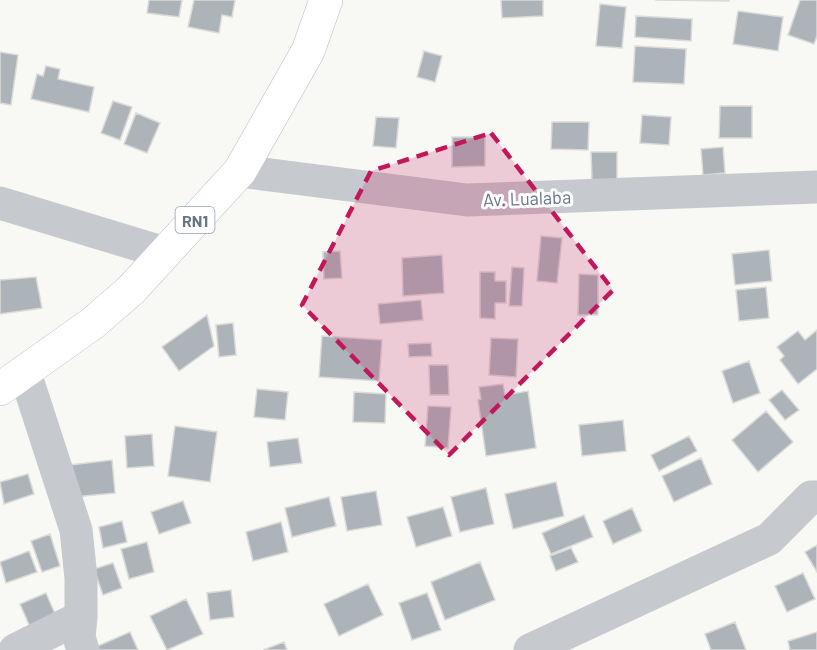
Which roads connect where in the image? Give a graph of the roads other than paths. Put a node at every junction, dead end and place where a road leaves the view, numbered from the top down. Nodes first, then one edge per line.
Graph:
1 (326, 0) edge
2 (240, 171) junction
3 (817, 187) edge
4 (0, 203) edge
5 (165, 253) junction
6 (12, 381) edge
7 (817, 497) edge
8 (81, 617) junction
9 (537, 648) edge
10 (15, 650) edge
11 (83, 650) edge

1 - 2 highway, RN1
2 - 3 street, Av. Lualaba
2 - 5 highway, RN1
4 - 5 street
5 - 6 highway, RN1
6 - 8 street
7 - 9 street
8 - 10 street
8 - 11 street

